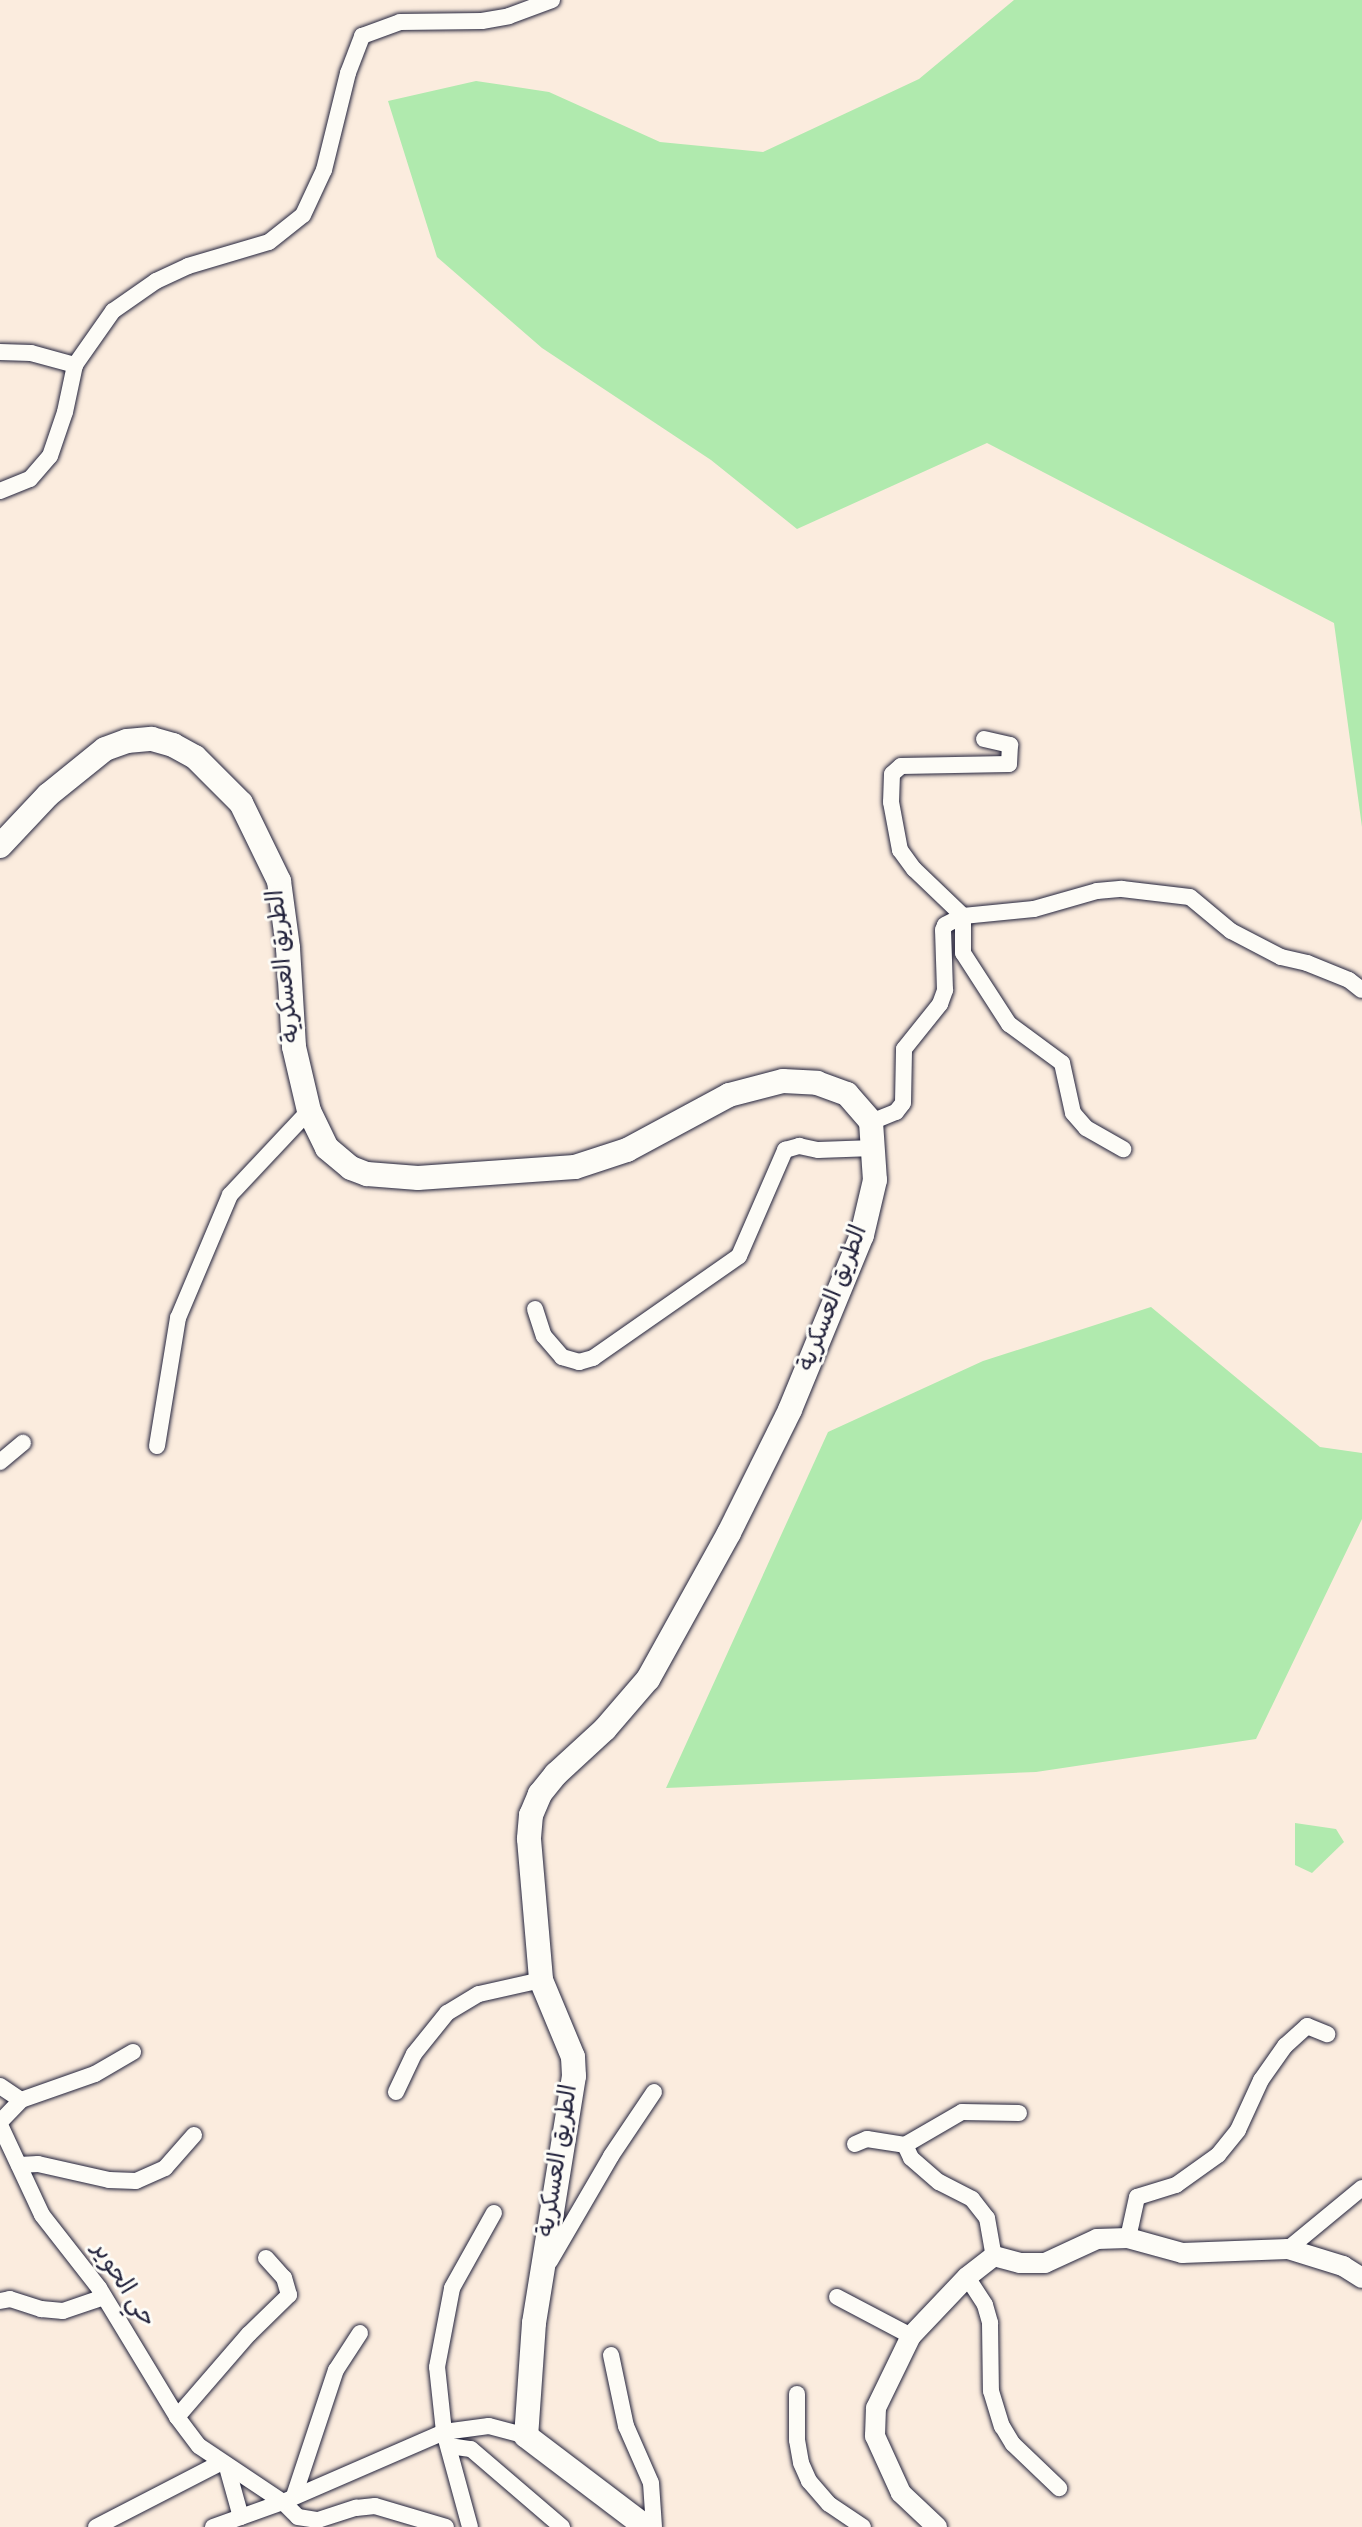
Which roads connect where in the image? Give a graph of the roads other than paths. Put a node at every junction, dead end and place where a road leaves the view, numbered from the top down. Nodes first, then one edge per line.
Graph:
1 (552, 0) edge
2 (0, 352) edge
3 (75, 365) junction
4 (0, 491) edge
5 (984, 739) dead end
6 (0, 846) edge
7 (963, 916) junction
8 (1362, 990) edge
9 (309, 1111) junction
10 (871, 1122) junction
11 (874, 1148) junction
12 (1123, 1149) dead end
13 (535, 1309) dead end
14 (23, 1443) dead end
15 (157, 1446) dead end
16 (0, 1462) edge
17 (541, 1980) junction
18 (1327, 2034) dead end
19 (133, 2052) dead end
20 (0, 2086) edge
21 (396, 2092) dead end
22 (654, 2092) dead end
23 (21, 2100) junction
24 (1019, 2113) dead end
25 (0, 2123) edge
26 (194, 2135) dead end
27 (855, 2144) dead end
28 (905, 2145) junction
29 (19, 2165) junction
30 (1362, 2188) edge
31 (494, 2213) dead end
32 (1128, 2238) junction
33 (1288, 2249) junction
34 (994, 2256) junction
35 (266, 2258) dead end
36 (541, 2277) junction
37 (967, 2277) junction
38 (1362, 2278) edge
39 (104, 2297) junction
40 (837, 2297) dead end
41 (0, 2301) edge
42 (360, 2333) dead end
43 (911, 2336) junction
44 (611, 2355) dead end
45 (797, 2394) dead end
46 (177, 2417) junction
47 (526, 2436) junction
48 (446, 2439) junction
49 (224, 2465) junction
50 (1059, 2488) dead end
51 (289, 2499) junction
52 (241, 2517) junction
53 (96, 2527) edge
54 (213, 2527) edge
55 (446, 2527) edge
56 (470, 2527) edge
57 (562, 2527) edge
58 (646, 2527) edge
59 (654, 2527) edge
60 (863, 2527) edge
61 (937, 2527) edge

1 - 3 street
2 - 3 street
3 - 4 street
5 - 7 street
6 - 9 main road, الطريق العسكرية
7 - 8 street
7 - 10 street
7 - 12 street
9 - 10 main road, الطريق العسكرية
9 - 15 street
10 - 11 main road, الطريق العسكرية
11 - 13 street
11 - 17 main road, الطريق العسكرية
14 - 16 street
17 - 21 street
17 - 36 main road, الطريق العسكرية
18 - 32 street
19 - 23 street
20 - 23 street
22 - 36 street
23 - 25 street
24 - 28 street
25 - 29 street, حي الحوير
26 - 29 street
27 - 28 street
28 - 34 street
29 - 39 street, حي الحوير
30 - 33 street
31 - 48 street
32 - 33 street
32 - 34 street
33 - 38 street
34 - 37 street
35 - 46 street
36 - 47 main road, الطريق العسكرية
37 - 43 street
37 - 50 street
39 - 41 street
39 - 46 street, حي الحوير
40 - 43 street
42 - 51 street
43 - 61 street
44 - 59 street
45 - 60 street
46 - 49 street, حي الحوير
47 - 48 street
47 - 58 main road
48 - 51 street
48 - 56 street
48 - 57 street
49 - 51 street, حي الحوير
49 - 52 street
49 - 53 street
51 - 52 street
51 - 55 street, حي الحوير
52 - 54 street

